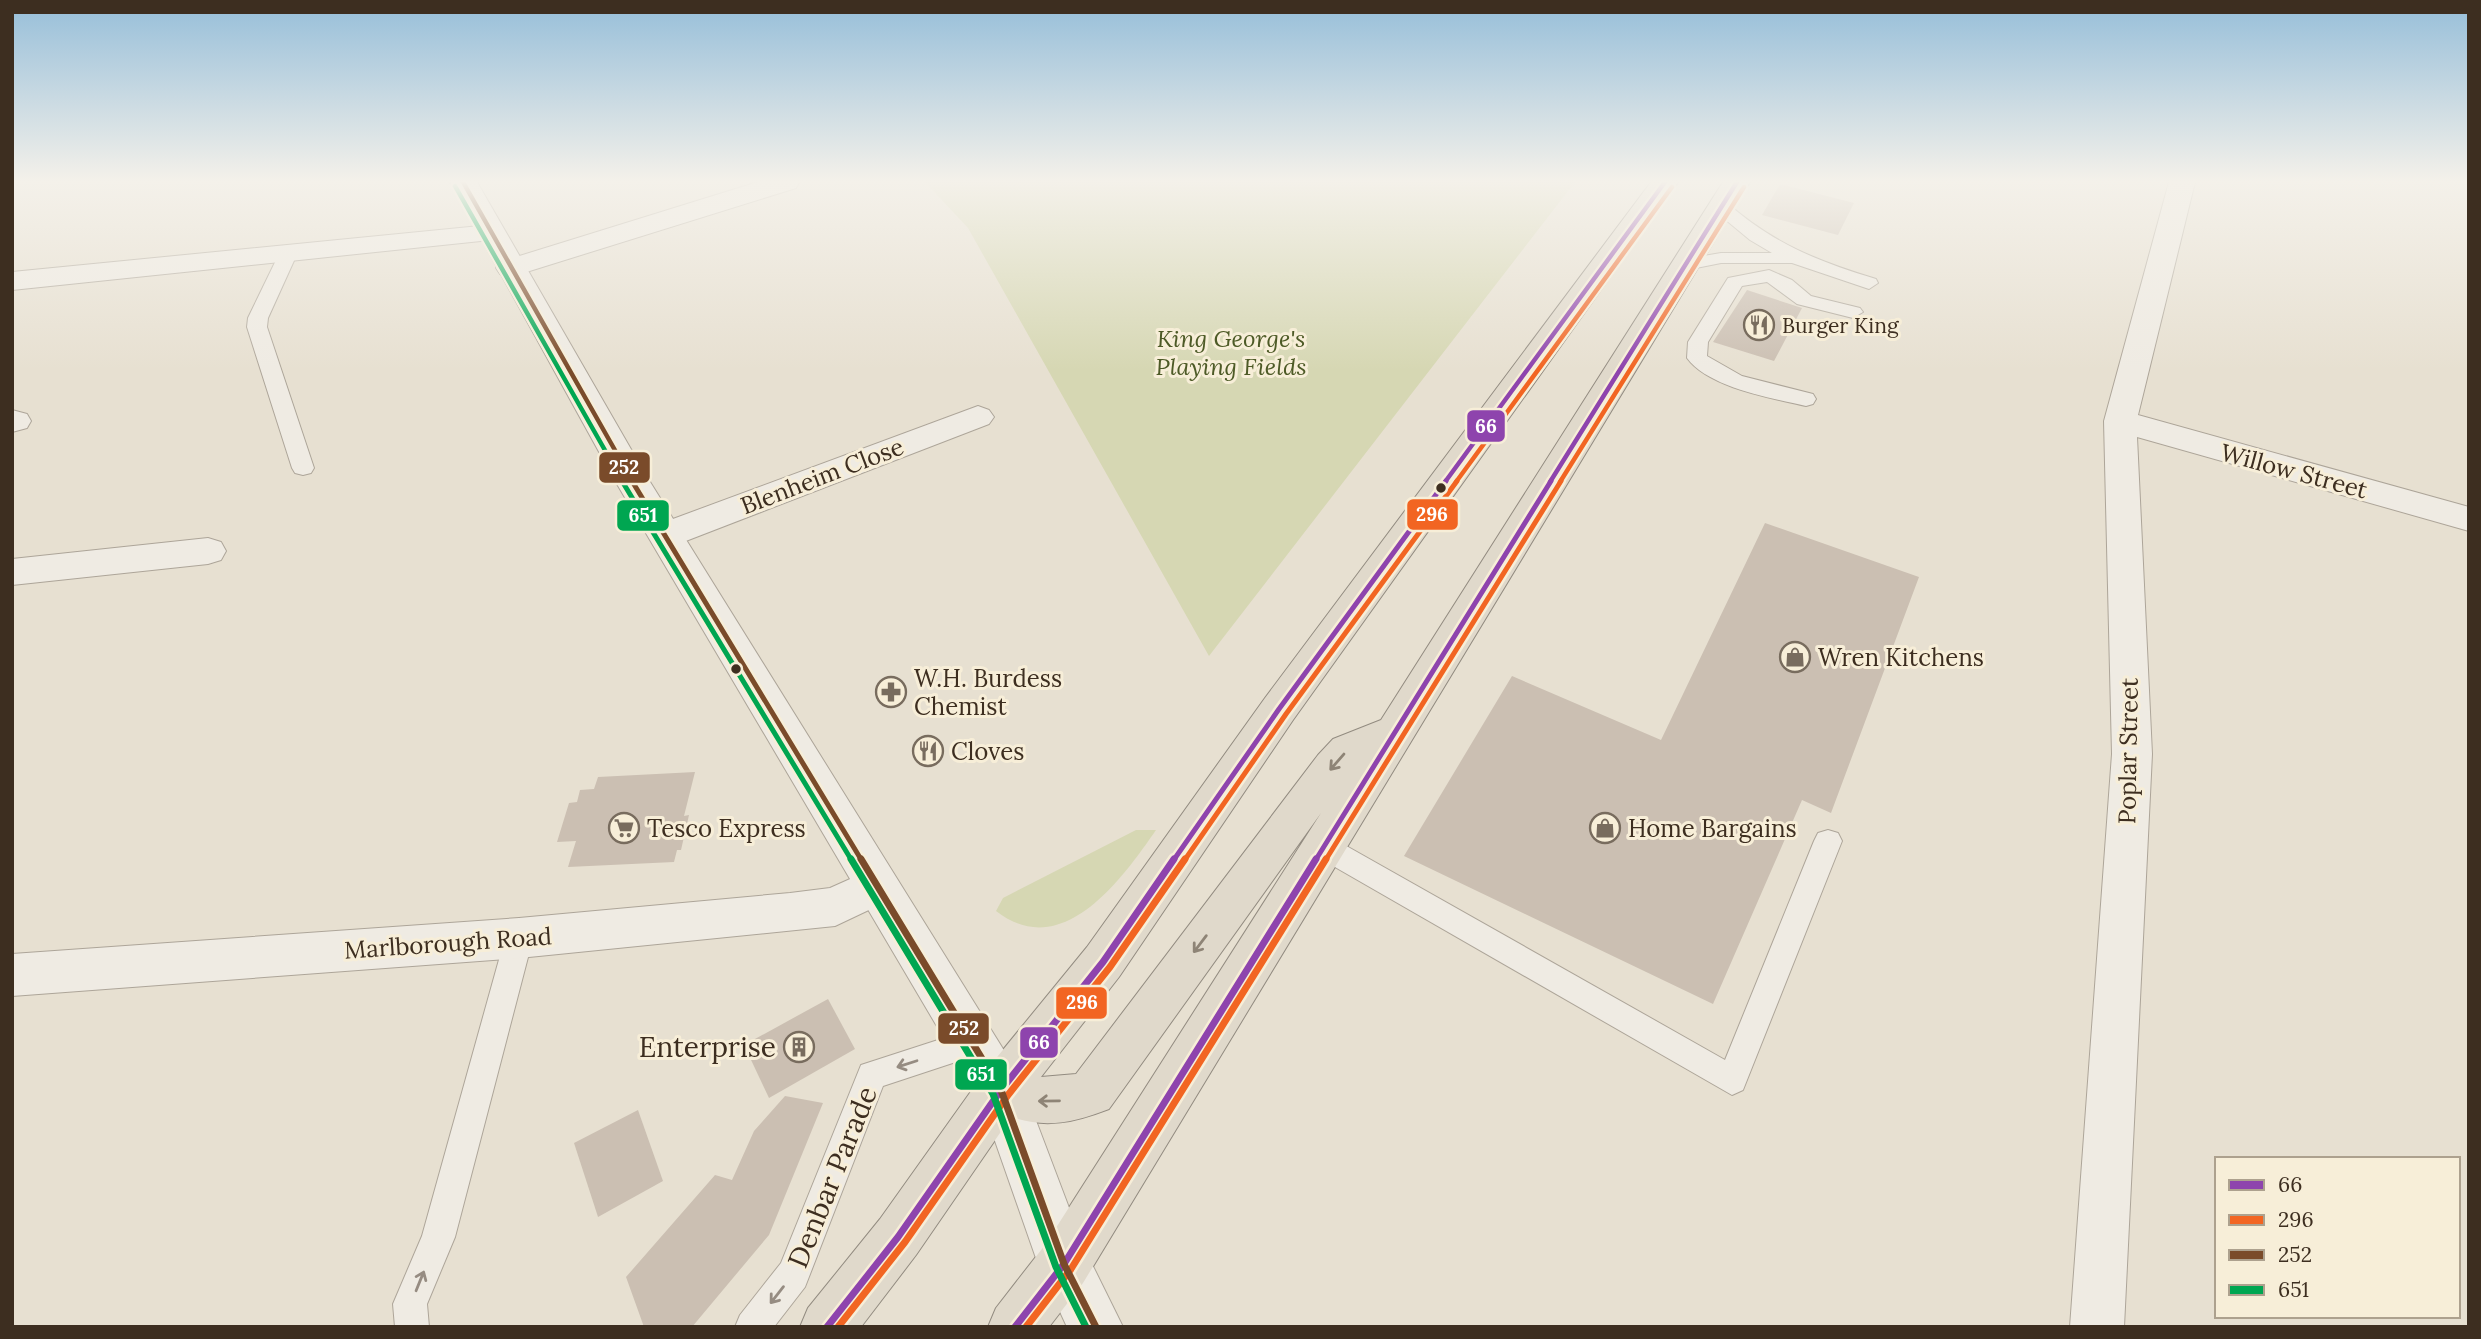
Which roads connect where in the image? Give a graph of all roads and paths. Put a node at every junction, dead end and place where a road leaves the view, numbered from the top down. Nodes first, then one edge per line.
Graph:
1 (380, 244) edge
2 (497, 244) edge
3 (585, 244) edge
4 (1619, 244) edge
5 (1698, 244) edge
6 (1766, 244) edge
7 (2166, 244) edge
8 (288, 254) junction
9 (1800, 261) junction
10 (1686, 264) junction
11 (510, 268) junction
12 (1869, 283) dead end
13 (15, 285) edge
14 (1853, 312) dead end
15 (1806, 399) dead end
16 (978, 417) dead end
17 (2120, 421) junction
18 (303, 468) dead end
19 (2469, 519) edge
20 (666, 535) junction
21 (208, 551) dead end
22 (12, 572) edge
23 (1396, 732) junction
24 (1828, 841) dead end
25 (1324, 847) junction
26 (877, 886) junction
27 (519, 938) junction
28 (12, 975) edge
29 (972, 1043) junction
30 (1001, 1090) junction
31 (1064, 1264) junction
32 (412, 1327) edge
33 (752, 1327) edge
34 (827, 1327) edge
35 (1015, 1327) edge
36 (1096, 1327) edge
37 (2097, 1327) edge

1 - 8 street
2 - 11 street
3 - 11 street
4 - 30 highway
5 - 10 highway
6 - 9 lane
7 - 17 street, Poplar Street
8 - 13 street
8 - 18 lane
9 - 10 lane
9 - 12 lane
10 - 23 highway
11 - 20 street
14 - 15 lane
16 - 20 street, Blenheim Close
17 - 19 street, Willow Street
17 - 37 street, Poplar Street
20 - 26 street
21 - 22 street
23 - 25 highway
23 -> 30 highway
24 - 25 lane
25 - 31 highway
26 - 27 street, Marlborough Road
26 - 29 street
27 - 28 street, Marlborough Road
32 -> 27 lane
29 - 30 street
29 -> 33 lane, Denbar Parade
30 - 31 street
30 - 34 highway
31 - 35 highway
31 - 36 street

